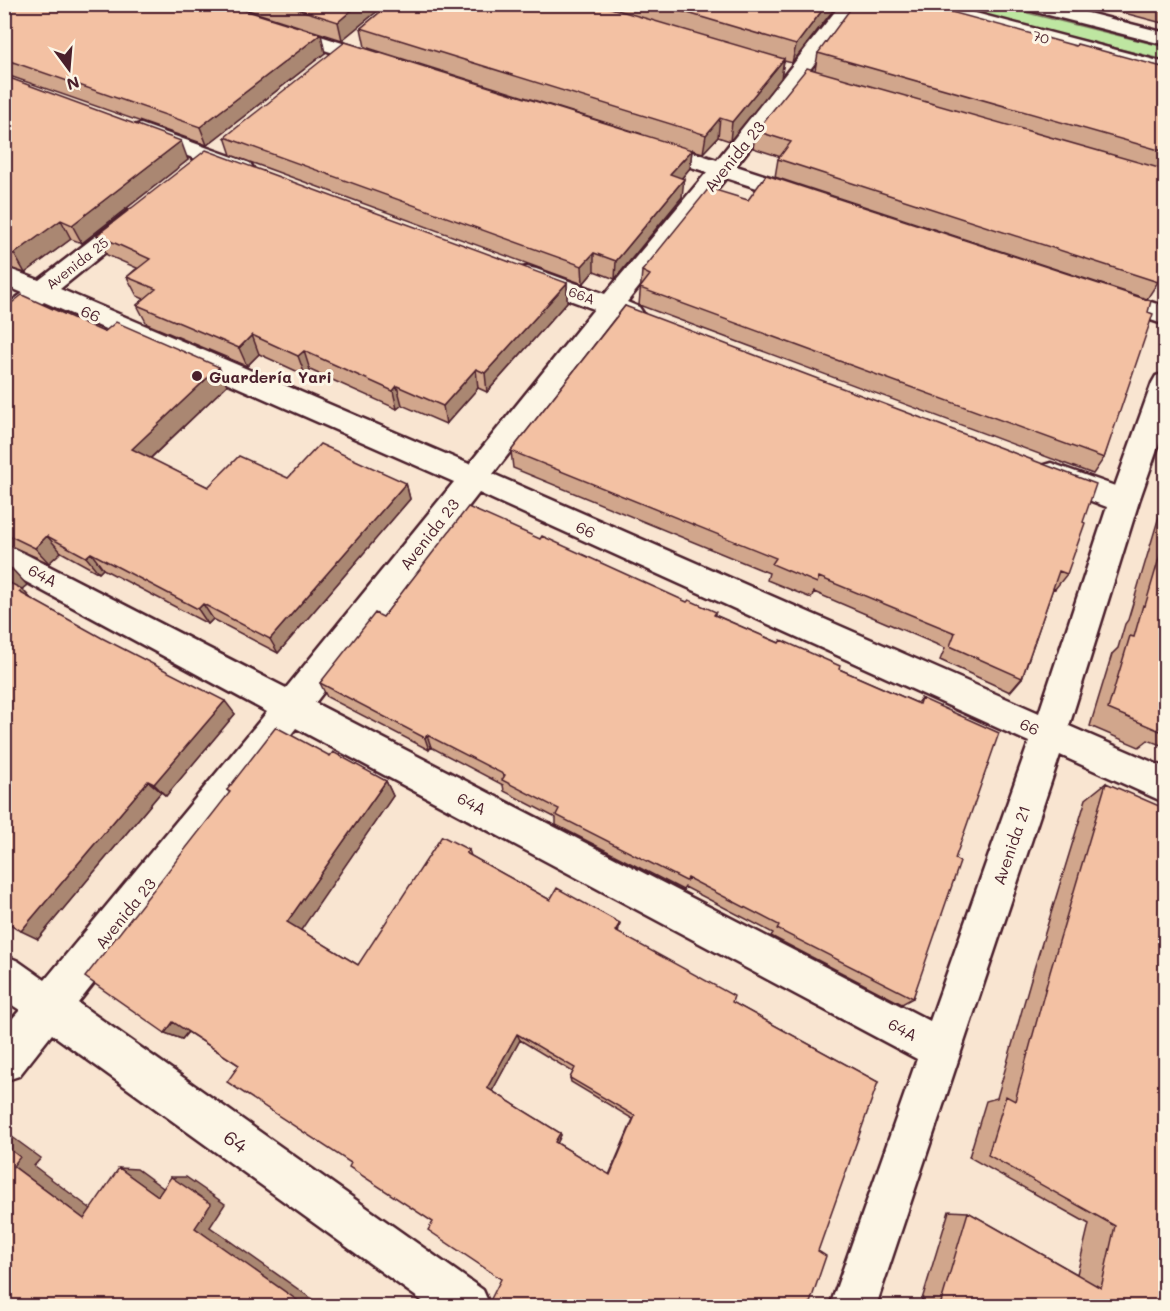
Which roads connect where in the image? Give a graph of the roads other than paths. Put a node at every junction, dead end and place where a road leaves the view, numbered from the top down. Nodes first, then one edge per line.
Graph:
1 (198, 4) edge
2 (851, 4) edge
3 (916, 4) edge
4 (1028, 4) edge
5 (1166, 39) edge
6 (400, 68) edge
7 (1166, 69) edge
8 (113, 121) edge
9 (634, 141) edge
10 (723, 169) junction
11 (267, 177) edge
12 (825, 203) edge
13 (149, 206) edge
14 (510, 268) edge
15 (4, 275) edge
16 (1086, 290) edge
17 (41, 291) junction
18 (610, 306) junction
19 (1166, 316) edge
20 (4, 321) edge
21 (654, 323) edge
22 (1166, 383) edge
23 (1035, 467) edge
24 (473, 478) junction
25 (1124, 501) junction
26 (4, 555) edge
27 (291, 708) junction
28 (1049, 735) junction
29 (1166, 786) edge
30 (4, 975) edge
31 (49, 1007) junction
32 (941, 1049) junction
33 (4, 1061) edge
34 (467, 1306) edge
35 (853, 1306) edge

1 - 6 street
2 - 10 street, Avenida 23
3 - 7 street, 70
4 - 5 street, 70
8 - 11 street
9 - 10 street
10 - 12 street
10 - 18 street, Avenida 23
13 - 17 street, Avenida 25
14 - 18 street, 66A
15 - 17 street, 66
16 - 19 street
17 - 20 street, Avenida 25
17 - 24 street, 66
18 - 21 street, 66A
18 - 24 street, Avenida 23
22 - 25 street, Avenida 21
23 - 25 street
24 - 27 street, Avenida 23
24 - 28 street, 66
25 - 28 street, Avenida 21
26 - 27 street, 64A
27 - 31 street, Avenida 23
27 - 32 street, 64A
28 - 29 street, 66
28 - 32 street, Avenida 21
30 - 31 street, 64
31 - 33 street, Avenida 23
31 - 34 street, 64
32 - 35 street, Avenida 21

